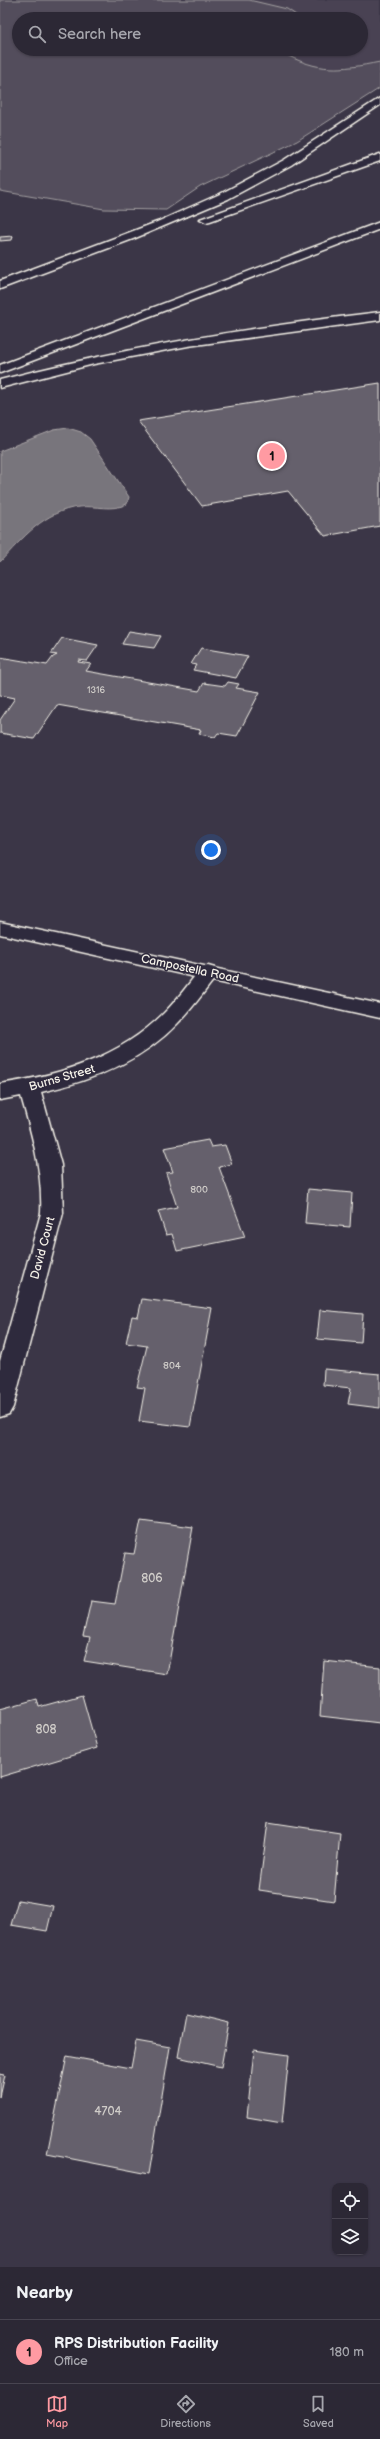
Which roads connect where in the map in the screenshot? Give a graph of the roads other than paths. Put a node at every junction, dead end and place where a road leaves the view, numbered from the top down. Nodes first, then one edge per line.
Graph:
1 (380, 101) edge
2 (380, 158) edge
3 (380, 225) edge
4 (0, 285) edge
5 (0, 292) edge
6 (380, 316) edge
7 (0, 369) edge
8 (0, 384) edge
9 (0, 928) edge
10 (208, 973) junction
11 (380, 1011) edge
12 (29, 1088) junction
13 (0, 1092) edge
14 (0, 1407) edge

1 - 4 main road
2 - 5 main road
3 - 7 main road
6 - 8 main road
9 - 10 main road, Campostella Road
10 - 11 main road, Campostella Road
10 - 12 main road, Burns Street
12 - 13 main road, Burns Street
12 - 14 main road, David Court

